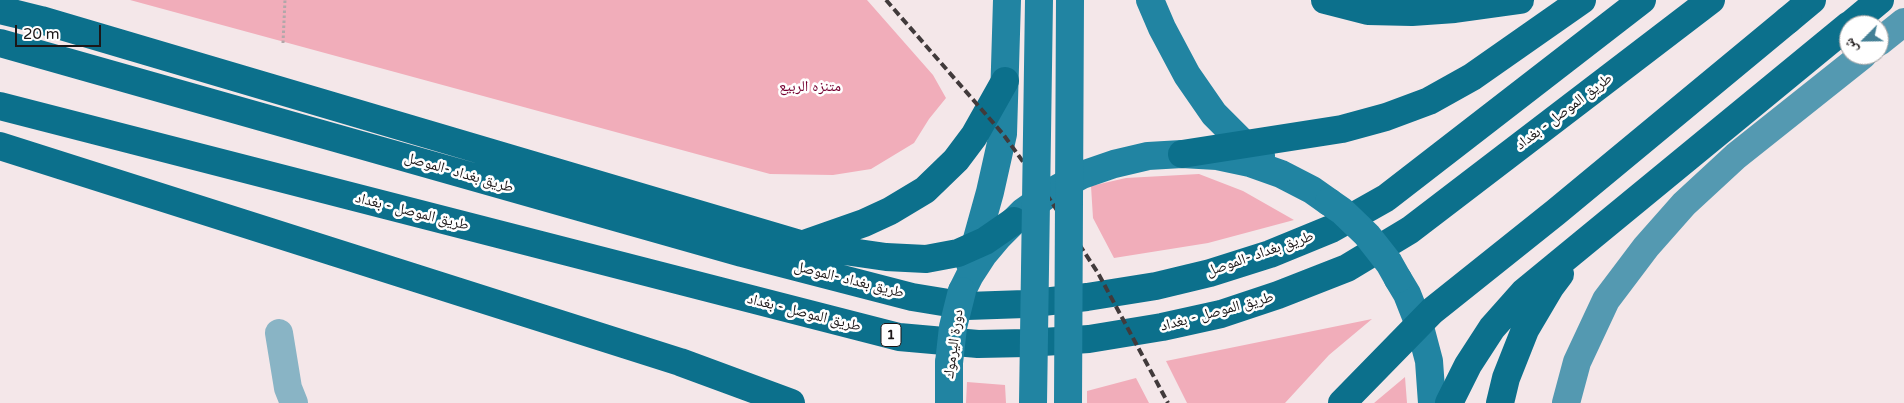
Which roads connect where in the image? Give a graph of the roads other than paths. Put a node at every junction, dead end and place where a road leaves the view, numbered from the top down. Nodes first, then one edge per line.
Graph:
1 (1008, 0) edge
2 (1039, 0) edge
3 (1070, 0) edge
4 (1150, 0) edge
5 (1325, 0) edge
6 (1520, 0) edge
7 (1582, 0) edge
8 (1642, 0) edge
9 (1711, 0) edge
10 (1812, 0) edge
11 (1880, 0) edge
12 (0, 10) edge
13 (1861, 15) edge
14 (1904, 22) edge
15 (1839, 33) edge
16 (1889, 34) edge
17 (0, 43) edge
18 (1850, 65) edge
19 (1005, 81) junction
20 (0, 106) edge
21 (1244, 144) junction
22 (0, 146) edge
23 (1182, 154) junction
24 (1321, 196) junction
25 (1014, 221) junction
26 (802, 245) junction
27 (974, 246) junction
28 (1582, 246) junction
29 (962, 291) junction
30 (279, 334) dead end
31 (1429, 361) junction
32 (680, 362) junction
33 (294, 403) edge
34 (741, 403) edge
35 (791, 403) edge
36 (948, 403) edge
37 (1033, 403) edge
38 (1068, 403) edge
39 (1342, 403) edge
40 (1432, 403) edge
41 (1440, 403) edge
42 (1449, 403) edge
43 (1500, 403) edge
44 (1566, 403) edge

1 - 19 main road
2 - 37 main road, bridge
3 - 38 main road, bridge
4 - 21 main road
5 - 6 highway
7 - 21 highway
8 - 17 highway, طريق بغداد -الموصل
9 - 20 highway, طريق الموصل - بغداد / 1
10 - 39 highway, bridge
11 - 13 highway
12 - 26 highway
14 - 16 main road
15 - 28 highway
18 - 44 main road
19 - 26 highway
19 - 27 main road
21 - 23 highway
21 - 24 main road
22 - 32 highway
23 - 24 main road, دورة اليرموك
23 - 25 main road, دورة اليرموك
24 - 31 main road, دورة اليرموك, bridge
25 - 27 highway
25 - 29 main road, دورة اليرموك
26 - 27 highway
27 - 29 main road
28 - 42 highway
28 - 43 highway
29 - 36 main road, دورة اليرموك, bridge
30 - 33 street
31 - 40 main road, دورة اليرموك
31 - 41 main road
32 - 34 highway
32 - 35 highway

